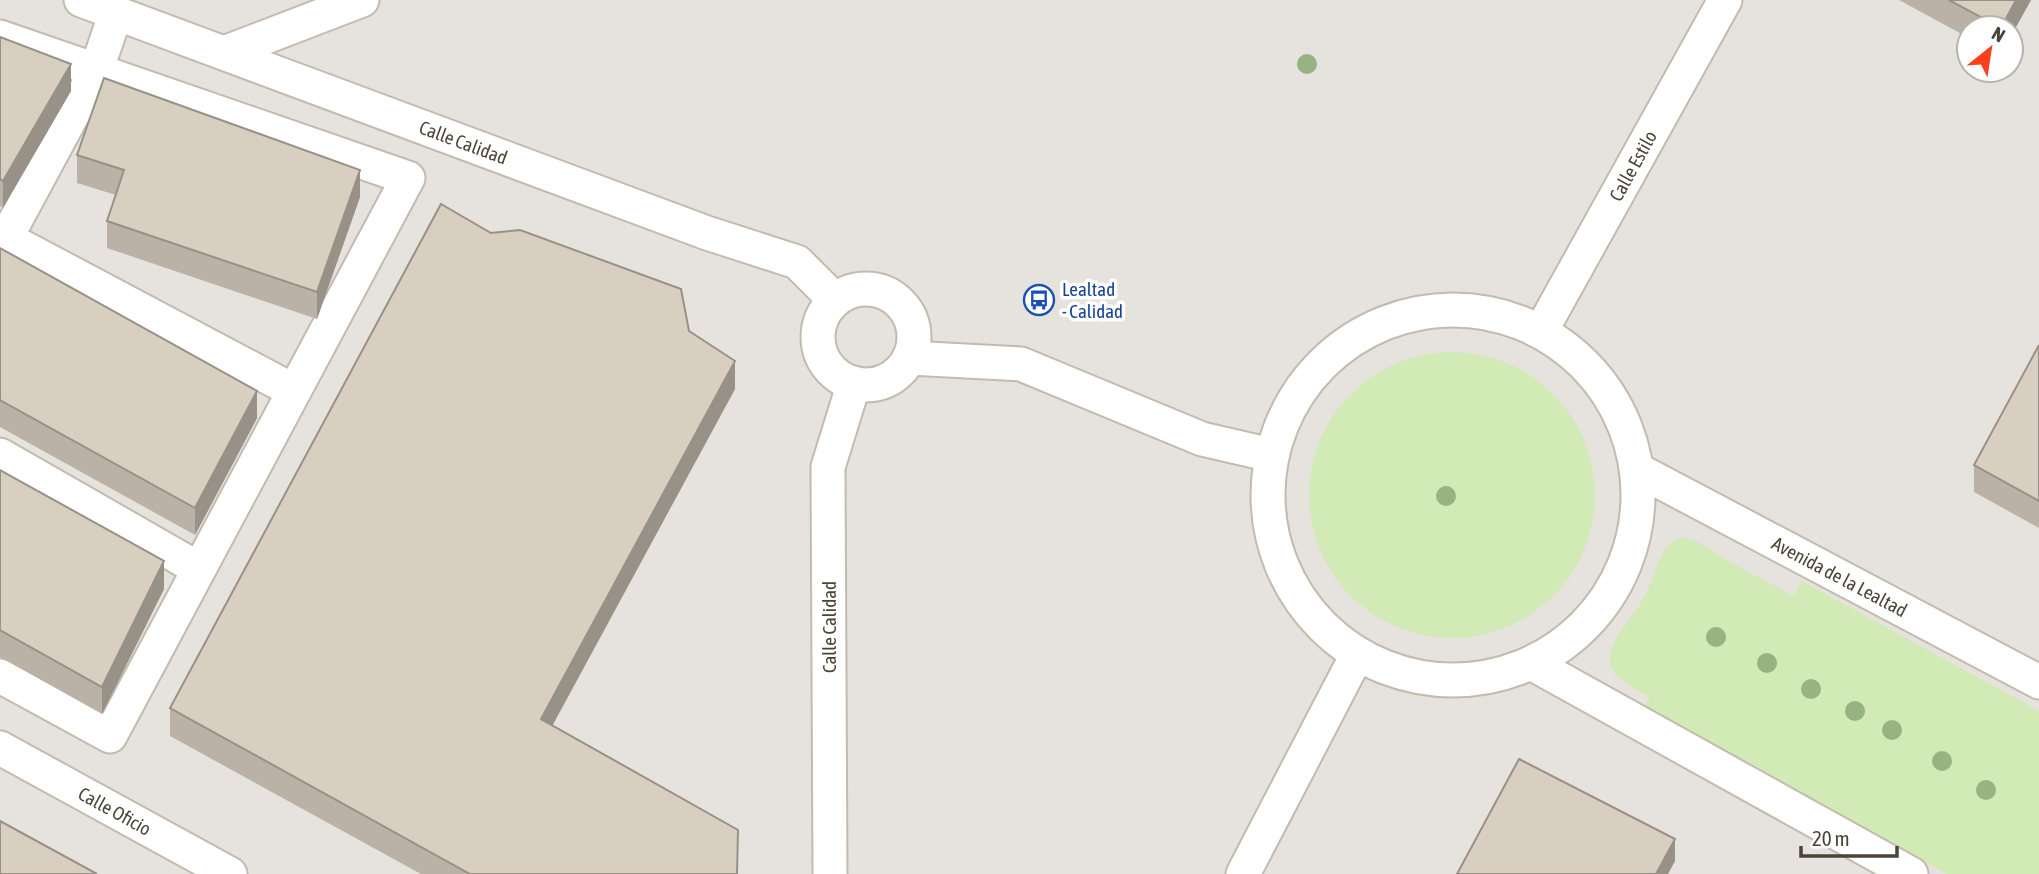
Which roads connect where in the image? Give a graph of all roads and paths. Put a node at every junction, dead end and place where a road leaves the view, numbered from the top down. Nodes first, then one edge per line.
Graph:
1 (81, 0) edge
2 (362, 0) edge
3 (1725, 0) edge
4 (117, 13) junction
5 (0, 37) edge
6 (223, 53) junction
7 (96, 71) junction
8 (3, 237) edge
9 (835, 300) junction
10 (1541, 331) junction
11 (909, 358) junction
12 (854, 383) junction
13 (295, 391) junction
14 (0, 455) edge
15 (1271, 455) junction
16 (1638, 470) junction
17 (200, 569) junction
18 (1357, 655) junction
19 (1533, 664) junction
20 (0, 676) edge
21 (2039, 682) edge
22 (0, 748) edge
23 (230, 874) edge
24 (830, 874) edge
25 (1243, 874) edge
26 (1911, 874) edge

1 - 4 street, Calle Calidad
2 - 6 street
3 - 10 street, Calle Estilo
4 - 6 street, Calle Calidad
4 - 7 street
5 - 7 street
6 - 9 street, Calle Calidad
7 - 8 street
7 - 13 street
8 - 13 street
9 - 11 street
9 - 12 street
10 - 15 street
10 - 16 street
11 - 12 street
11 - 15 street
12 - 24 street, Calle Calidad
13 - 17 street
14 - 17 street
15 - 18 street
16 - 19 street
16 - 21 street, Avenida de la Lealtad
17 - 20 street
18 - 19 street
18 - 25 street
19 - 26 street
22 - 23 street, Calle Oficio

